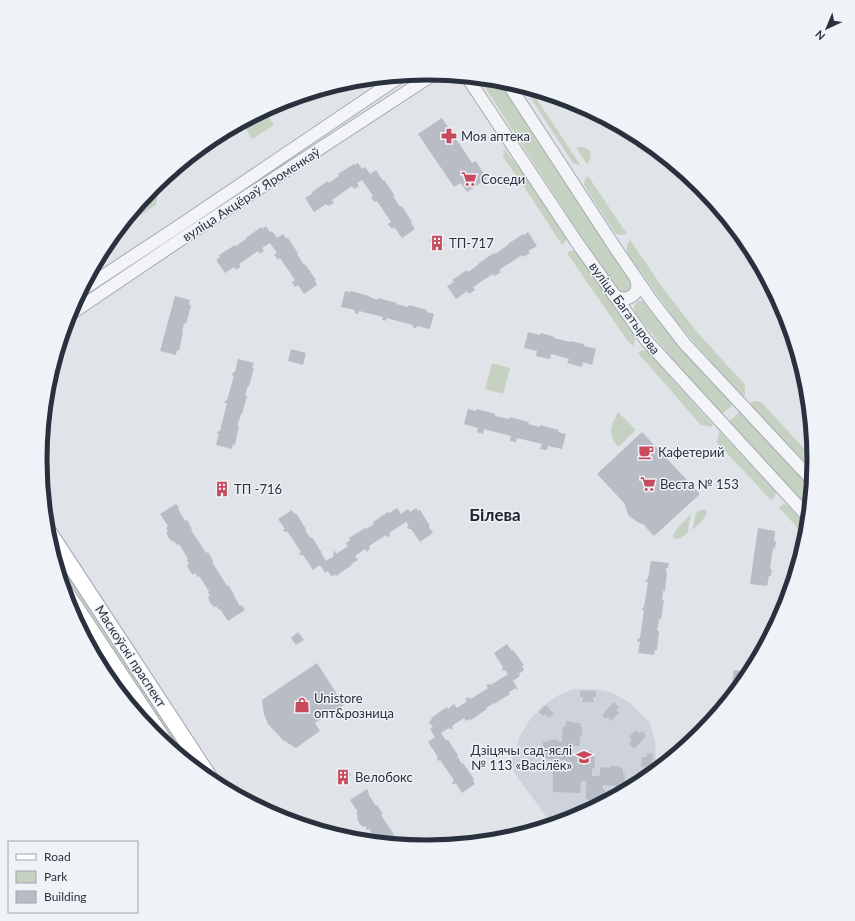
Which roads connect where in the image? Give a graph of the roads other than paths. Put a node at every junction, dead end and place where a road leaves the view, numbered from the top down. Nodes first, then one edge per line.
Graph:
1 (425, 80) edge
2 (392, 82) edge
3 (471, 82) edge
4 (512, 89) edge
5 (636, 279) junction
6 (90, 285) edge
7 (613, 294) junction
8 (651, 300) junction
9 (79, 309) edge
10 (629, 317) junction
11 (807, 475) edge
12 (805, 513) edge
13 (56, 543) edge
14 (78, 611) edge
15 (154, 726) edge
16 (203, 767) edge

1 - 9 street, вуліца Акцёраў Яроменкаў
2 - 6 street, вуліца Акцёраў Яроменкаў
3 - 7 street, вуліца Багатырова
4 - 5 street, вуліца Багатырова
5 - 7 street
5 - 8 street, вуліца Багатырова
7 - 10 street, вуліца Багатырова
8 - 10 street
8 - 11 street, вуліца Багатырова
10 - 12 street, вуліца Багатырова
13 - 16 main road, Маскоўскі праспект
14 - 15 main road, Маскоўскі праспект

